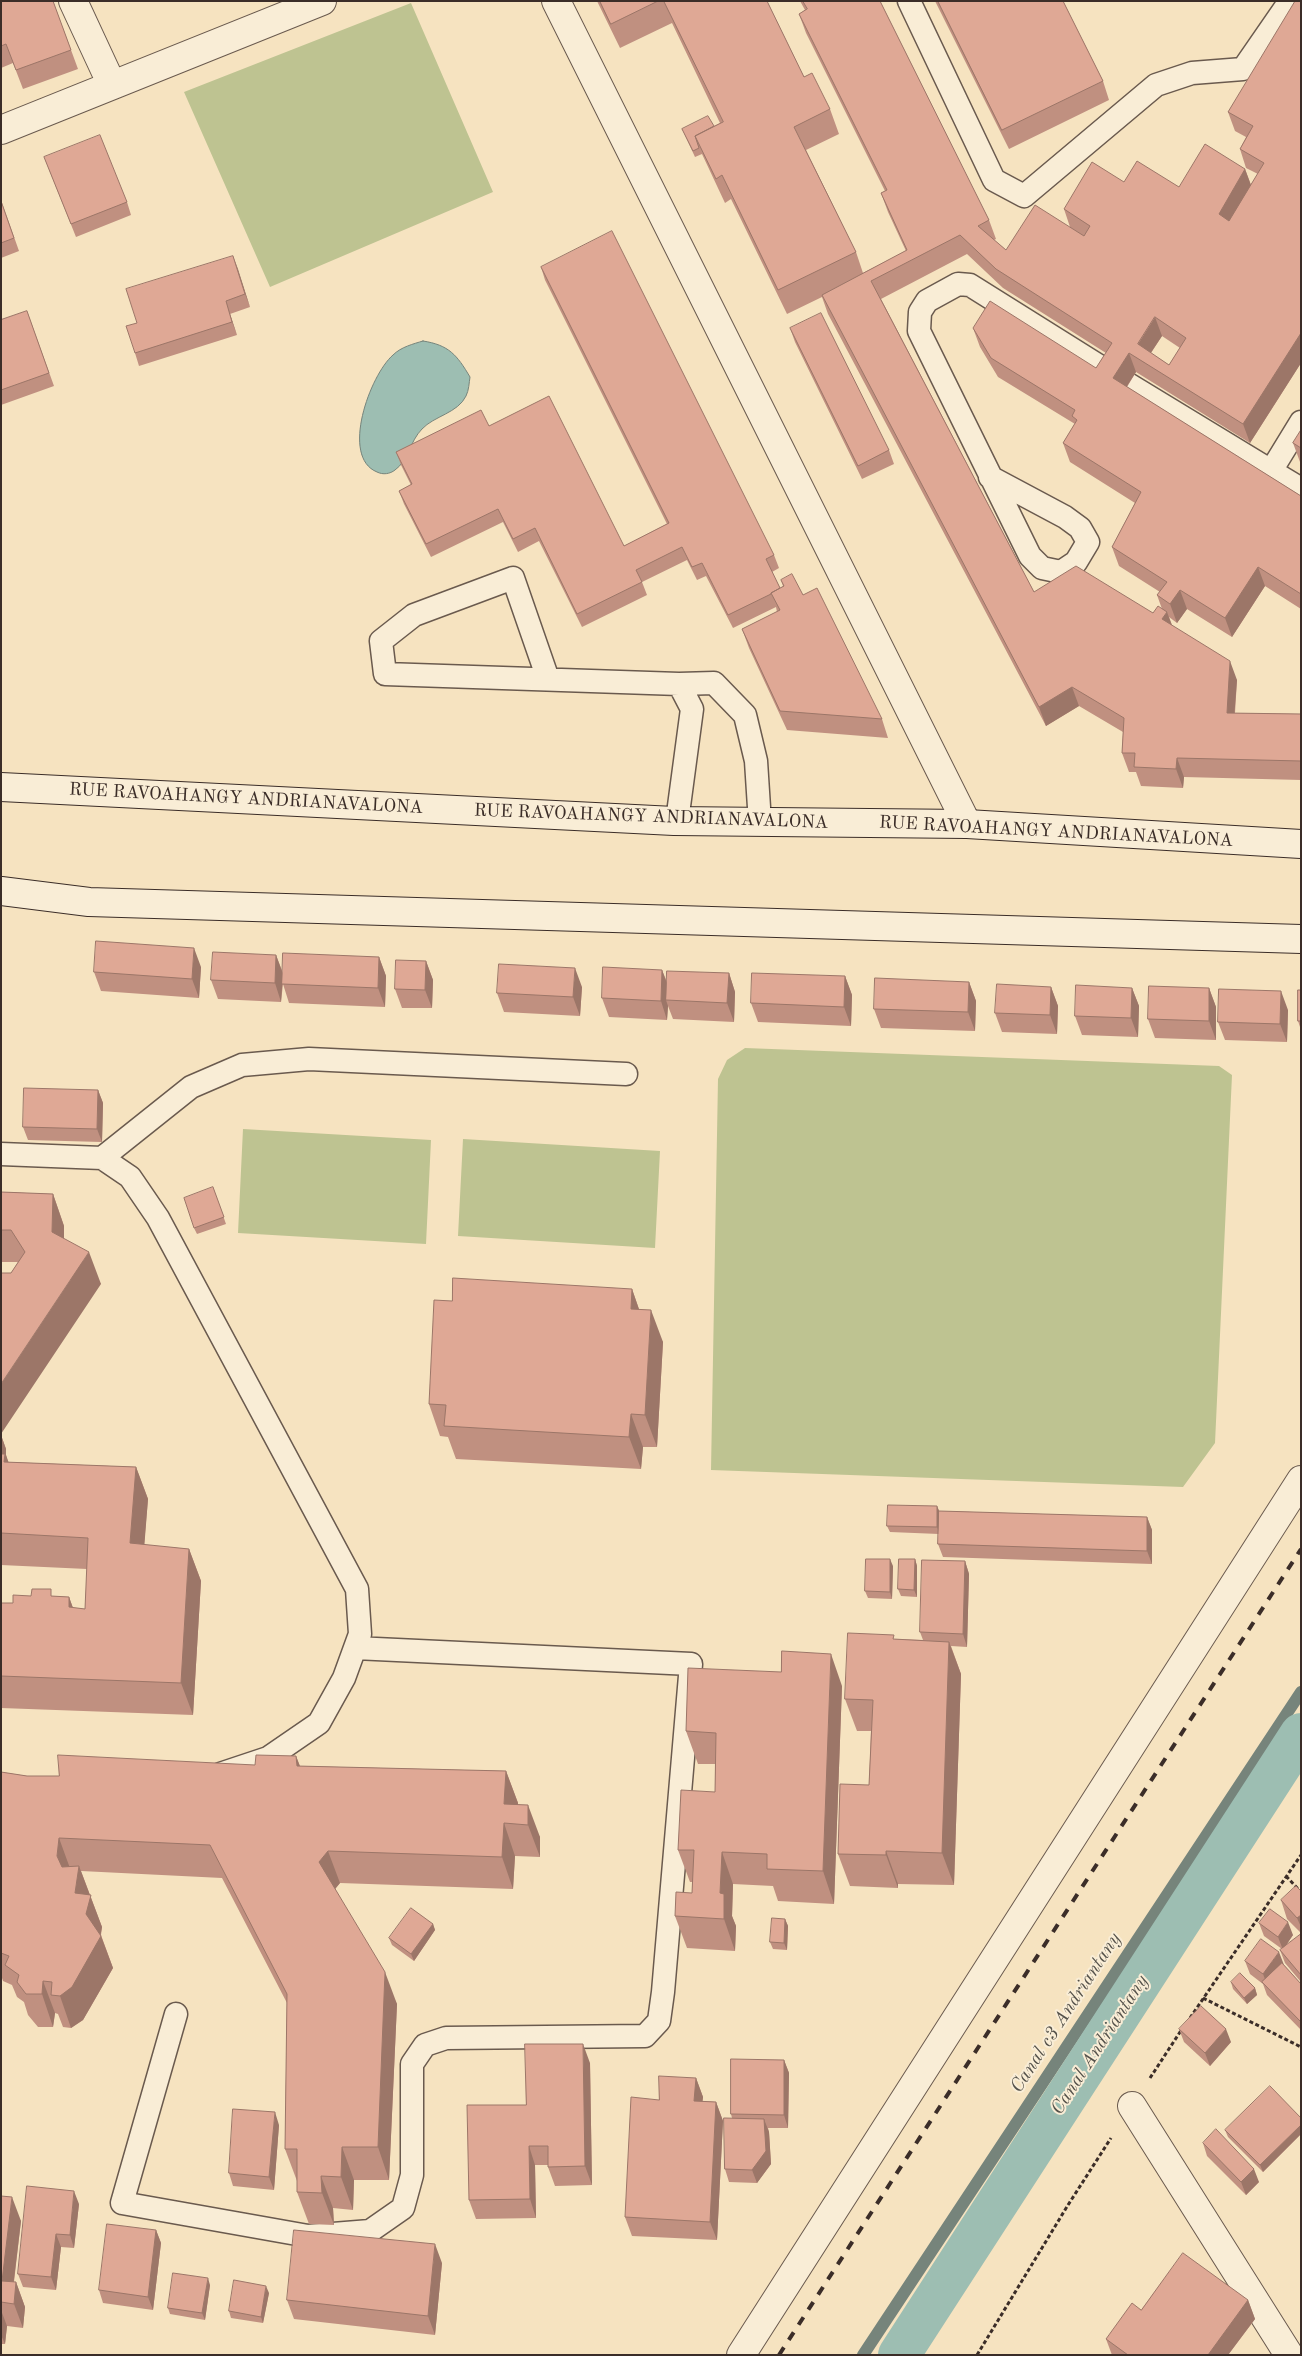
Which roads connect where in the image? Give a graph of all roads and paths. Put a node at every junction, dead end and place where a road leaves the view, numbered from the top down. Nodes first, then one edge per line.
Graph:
1 (73, 1) edge
2 (322, 1) edge
3 (556, 1) edge
4 (909, 1) edge
5 (1290, 1) edge
6 (112, 85) junction
7 (1, 130) edge
8 (1301, 422) edge
9 (1271, 470) junction
10 (990, 477) junction
11 (1301, 489) edge
12 (548, 679) junction
13 (679, 684) junction
14 (1, 787) edge
15 (677, 821) junction
16 (760, 823) junction
17 (967, 824) junction
18 (1301, 844) edge
19 (1, 890) edge
20 (1301, 939) edge
21 (626, 1074) dead end
22 (1, 1154) edge
23 (102, 1158) junction
24 (1301, 1480) edge
25 (355, 1648) junction
26 (198, 1778) edge
27 (1286, 1876) dead end
28 (1301, 1892) edge
29 (1204, 1998) dead end
30 (176, 2014) dead end
31 (1300, 2047) edge
32 (1132, 2106) dead end
33 (741, 2355) edge
34 (1289, 2355) edge

1 - 6 street
2 - 6 street
3 - 17 street
4 - 5 lane
6 - 7 street
8 - 9 lane
9 - 10 lane
9 - 11 lane
10 - 10 lane
12 - 12 lane
12 - 13 lane
13 - 15 lane
13 - 16 lane
14 - 15 street, RUE RAVOAHANGY ANDRIANAVALONA
15 - 16 street, RUE RAVOAHANGY ANDRIANAVALONA
16 - 17 street, RUE RAVOAHANGY ANDRIANAVALONA
17 - 18 street, RUE RAVOAHANGY ANDRIANAVALONA
19 - 20 street
21 - 23 lane
22 - 23 lane
23 - 25 lane
24 - 33 street
25 - 26 lane
25 - 30 lane
27 - 28 path
29 - 31 path
32 - 34 street

